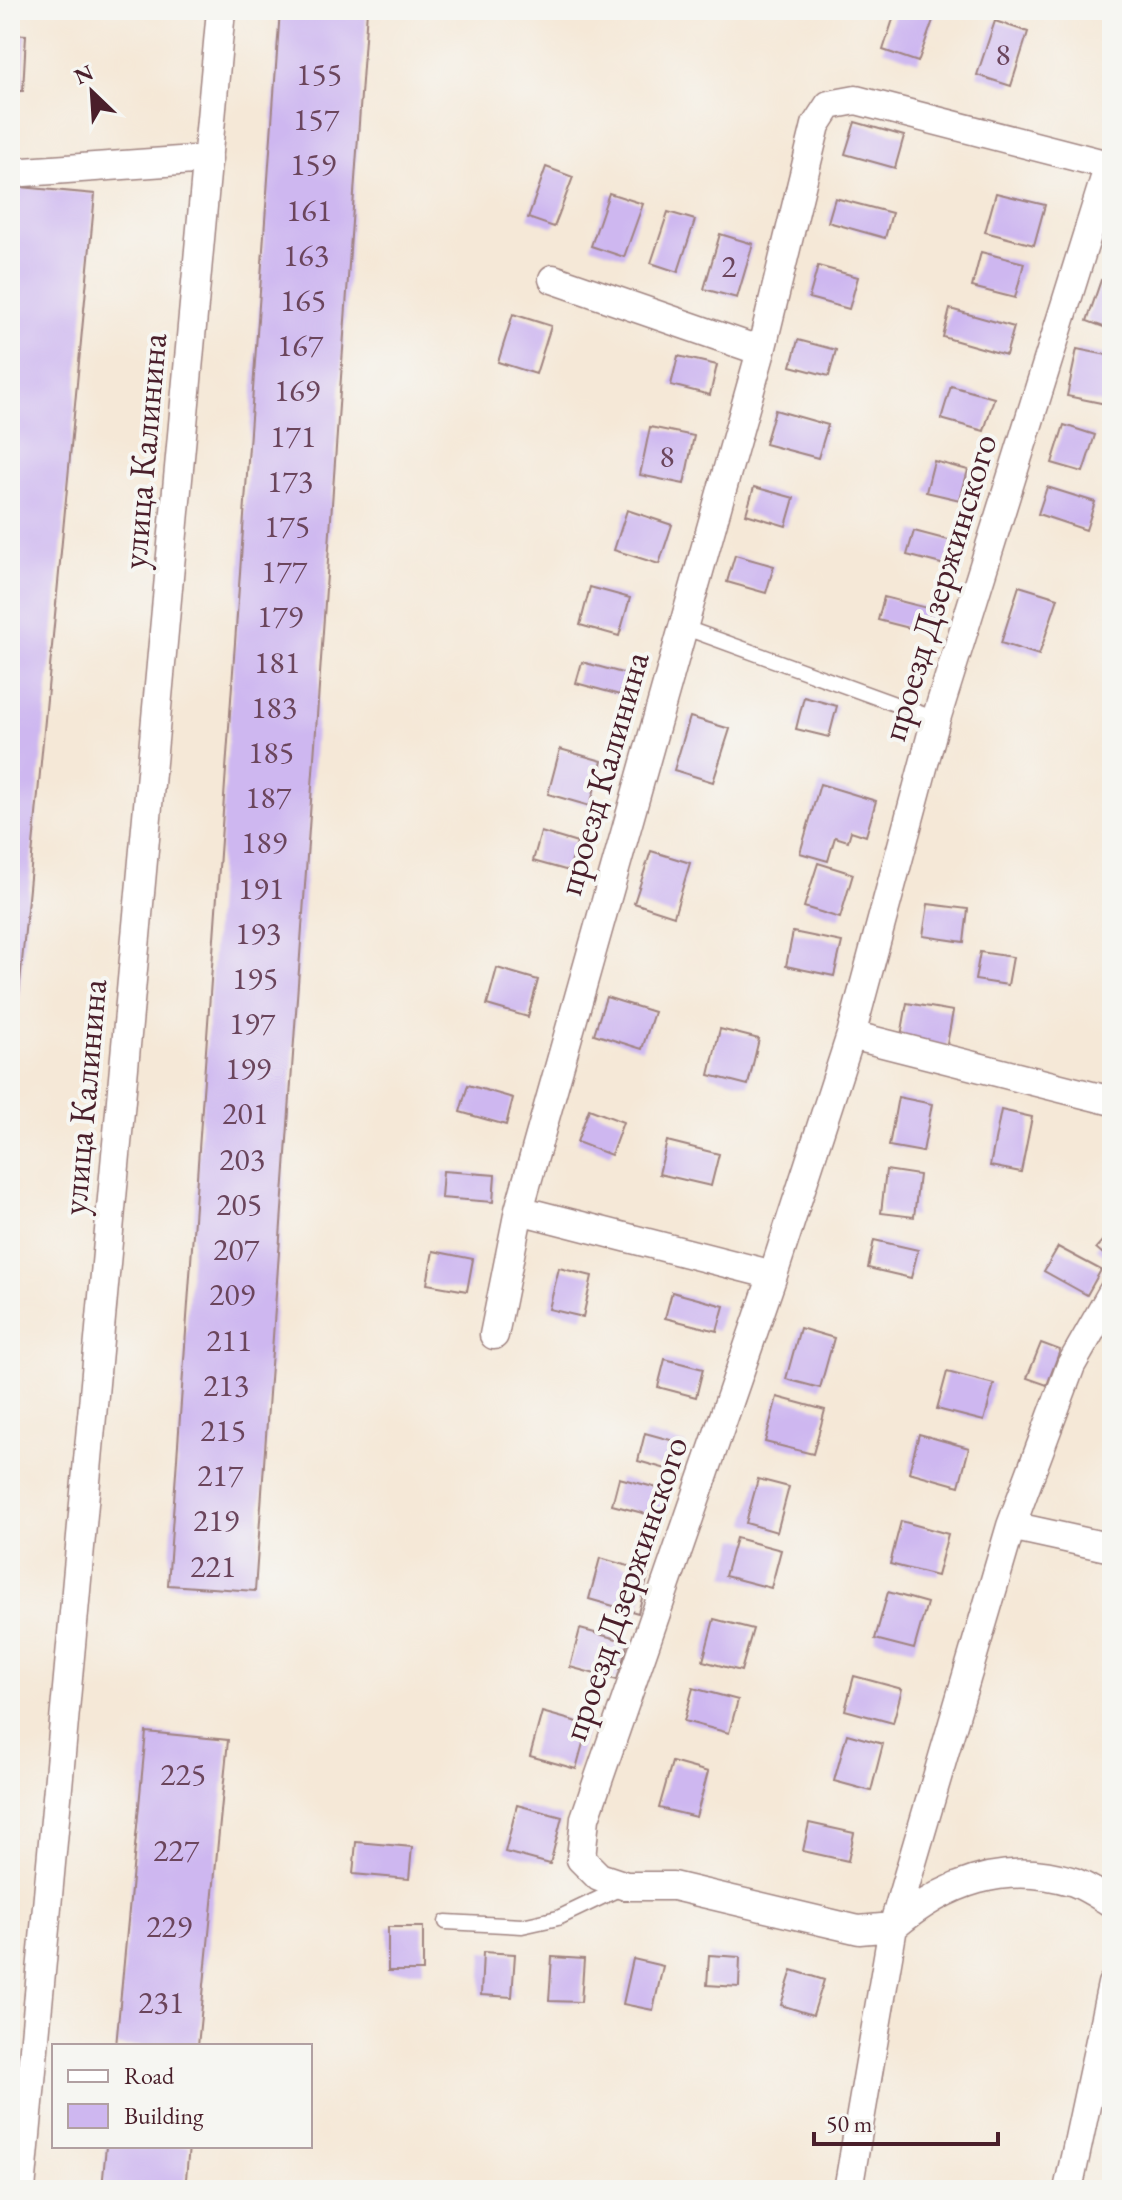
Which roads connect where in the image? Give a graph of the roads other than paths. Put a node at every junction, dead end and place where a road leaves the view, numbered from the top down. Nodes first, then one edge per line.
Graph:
1 (221, 10) edge
2 (208, 159) junction
3 (1110, 165) edge
4 (10, 173) edge
5 (553, 279) dead end
6 (761, 351) junction
7 (683, 627) junction
8 (936, 719) junction
9 (851, 1035) junction
10 (1112, 1101) edge
11 (519, 1210) junction
12 (773, 1275) junction
13 (1112, 1293) edge
14 (494, 1335) dead end
15 (1100, 1338) edge
16 (1011, 1526) junction
17 (1112, 1548) edge
18 (626, 1886) junction
19 (1112, 1903) edge
20 (446, 1922) dead end
21 (893, 1927) junction
22 (1112, 1984) edge
23 (21, 2190) edge
24 (848, 2190) edge
25 (1068, 2190) edge

1 - 2 street, улица Калинина
2 - 4 street
2 - 23 street, улица Калинина
3 - 6 street, проезд Калинина
3 - 8 street, проезд Дзержинского
5 - 6 street
6 - 7 street, проезд Калинина
7 - 8 lane
7 - 11 street, проезд Калинина
8 - 9 street, проезд Дзержинского
9 - 10 street
9 - 12 street, проезд Дзержинского
11 - 12 street
11 - 14 street, проезд Калинина
12 - 18 street, проезд Дзержинского
13 - 15 street
15 - 16 street
16 - 17 street
16 - 21 street
18 - 20 lane
18 - 21 street, проезд Дзержинского
19 - 21 street
21 - 24 street
22 - 25 street

